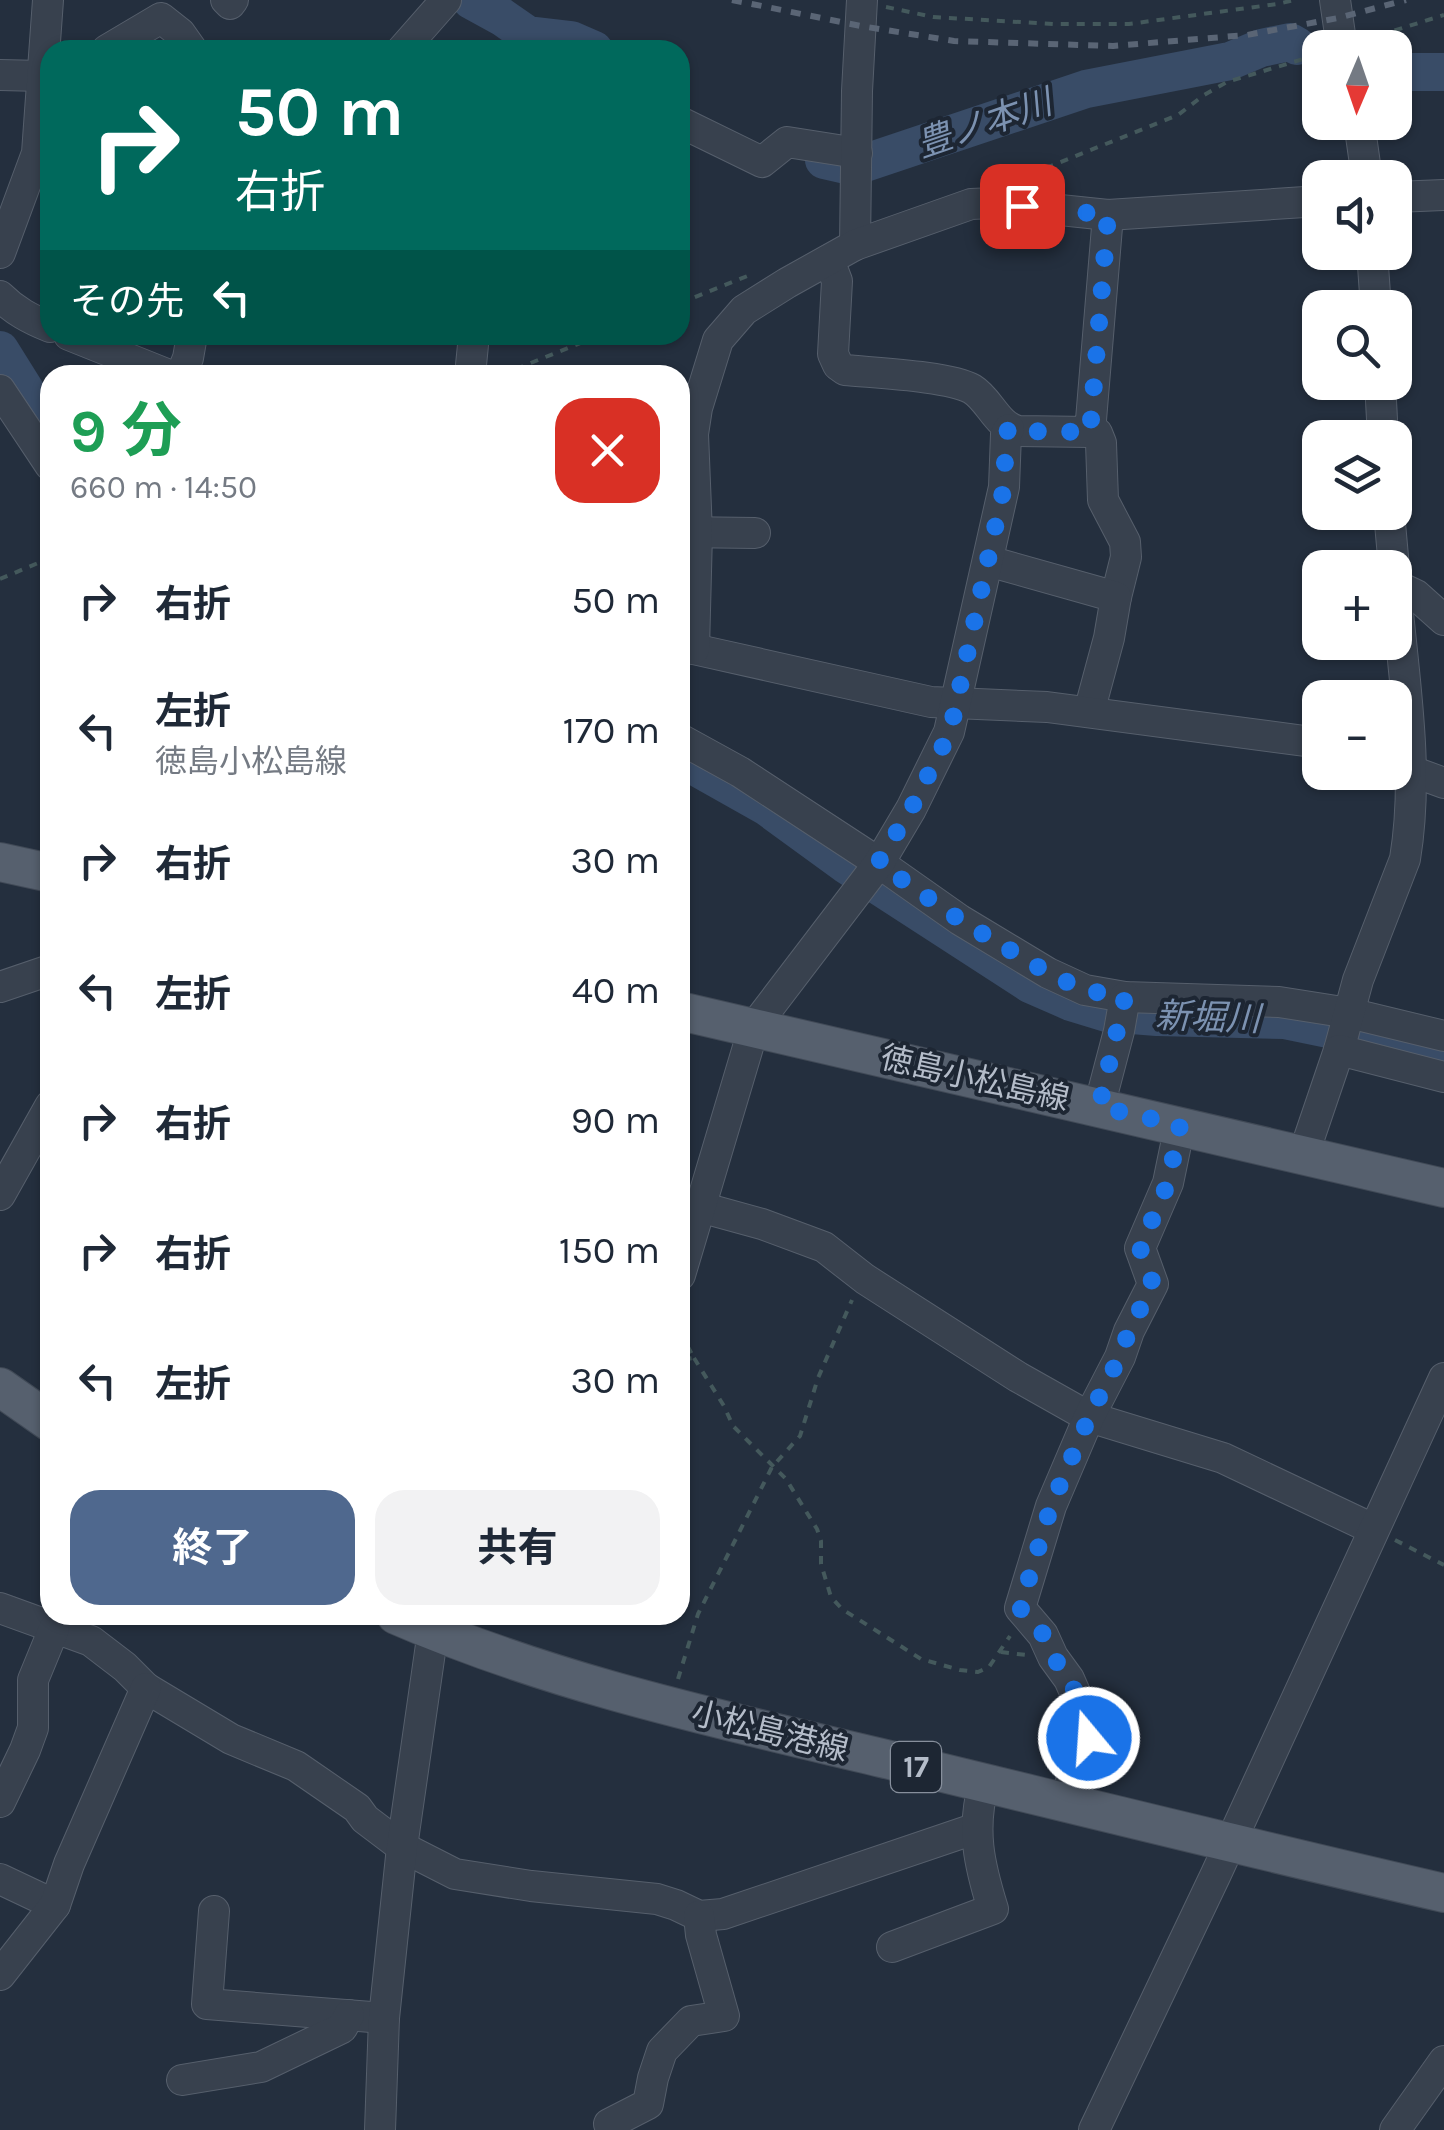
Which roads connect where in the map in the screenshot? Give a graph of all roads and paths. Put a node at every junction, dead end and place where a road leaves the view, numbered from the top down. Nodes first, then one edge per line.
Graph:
1 (48, 0) edge
2 (446, 0) edge
3 (895, 0) edge
4 (1295, 0) edge
5 (1335, 0) edge
6 (871, 3) edge
7 (1444, 15) edge
8 (1339, 30) edge
9 (1396, 30) edge
10 (46, 40) edge
11 (124, 40) edge
12 (185, 40) edge
13 (411, 40) edge
14 (0, 75) edge
15 (40, 80) edge
16 (40, 122) edge
17 (690, 127) edge
18 (857, 162) junction
19 (1444, 196) edge
20 (1412, 197) edge
21 (1302, 202) edge
22 (1108, 215) junction
23 (842, 252) junction
24 (0, 253) edge
25 (0, 296) edge
26 (40, 323) edge
27 (94, 345) edge
28 (575, 345) edge
29 (144, 365) edge
30 (526, 365) edge
31 (0, 390) edge
32 (1009, 428) junction
33 (1090, 432) junction
34 (40, 449) edge
35 (690, 499) edge
36 (690, 532) edge
37 (755, 533) dead end
38 (40, 562) edge
39 (988, 562) junction
40 (0, 579) edge
41 (1412, 593) edge
42 (1116, 597) junction
43 (1444, 620) edge
44 (690, 648) edge
45 (957, 703) junction
46 (1089, 712) junction
47 (1302, 741) edge
48 (690, 744) edge
49 (1412, 771) edge
50 (1444, 783) edge
51 (1409, 790) edge
52 (0, 862) edge
53 (40, 871) edge
54 (870, 873) junction
55 (40, 973) edge
56 (0, 987) edge
57 (1123, 1011) junction
58 (690, 1013) edge
59 (754, 1028) junction
60 (1344, 1032) junction
61 (1444, 1036) edge
62 (1444, 1077) edge
63 (1099, 1107) junction
64 (40, 1124) edge
65 (1180, 1125) junction
66 (1303, 1156) junction
67 (1444, 1188) edge
68 (0, 1195) edge
69 (690, 1209) edge
70 (865, 1279) junction
71 (690, 1351) edge
72 (694, 1358) junction
73 (690, 1359) edge
74 (1444, 1378) edge
75 (0, 1387) edge
76 (40, 1415) edge
77 (1089, 1417) junction
78 (772, 1467) junction
79 (1373, 1529) junction
80 (1444, 1565) edge
81 (0, 1608) edge
82 (1020, 1608) junction
83 (40, 1624) edge
84 (44, 1625) edge
85 (435, 1625) edge
86 (440, 1625) edge
87 (96, 1628) edge
88 (54, 1629) junction
89 (146, 1688) junction
90 (670, 1707) junction
91 (984, 1783) junction
92 (0, 1802) edge
93 (1064, 1802) junction
94 (977, 1828) junction
95 (1230, 1844) junction
96 (402, 1847) junction
97 (0, 1879) edge
98 (1444, 1893) edge
99 (55, 1905) junction
100 (214, 1911) dead end
101 (699, 1916) junction
102 (892, 1947) dead end
103 (0, 1975) edge
104 (349, 2016) junction
105 (384, 2018) junction
106 (1444, 2061) edge
107 (182, 2080) dead end
108 (380, 2130) edge
109 (612, 2130) edge
110 (1094, 2130) edge
111 (1395, 2130) edge

1 - 10 street
2 - 13 street
3 - 6 path
4 - 6 path
5 - 8 street
6 - 18 street
7 - 9 path
11 - 12 street
14 - 15 street
16 - 24 street
17 - 18 street
18 - 23 street
19 - 20 street
21 - 22 street
22 - 23 street
22 - 33 street
23 - 32 street
23 - 35 street
25 - 26 street
27 - 29 street
28 - 30 path
31 - 34 street
32 - 33 street
32 - 39 street
33 - 42 street
36 - 37 street
38 - 40 path
39 - 42 street
39 - 45 street
41 - 43 street
42 - 46 street
44 - 45 street
45 - 46 street
45 - 54 street
46 - 47 street
48 - 54 street
49 - 50 street
51 - 60 street
52 - 53 main road
54 - 57 street
54 - 59 street
55 - 56 street
57 - 60 street
57 - 63 street
58 - 59 main road, 徳島小松島線
59 - 63 main road, 徳島小松島線
59 - 69 street
60 - 61 street
60 - 62 street
60 - 66 street
63 - 65 main road, 徳島小松島線
64 - 68 street
65 - 66 main road, 徳島小松島線
65 - 77 street
66 - 67 main road, 徳島小松島線
69 - 70 street
70 - 77 street
70 - 78 path
71 - 72 path
72 - 73 path
72 - 78 path
74 - 79 street
75 - 76 main road
77 - 79 street
77 - 82 street
78 - 82 path
78 - 90 path
79 - 80 path
79 - 95 street
81 - 83 street
82 - 93 street
84 - 88 street
85 - 96 street
86 - 90 main road, 小松島港線 / 17
87 - 88 street
87 - 89 street
88 - 92 street
89 - 96 street
89 - 99 street
90 - 91 main road, 小松島港線 / 17
91 - 93 main road, 小松島港線 / 17
91 - 94 street
93 - 95 main road, 小松島港線 / 17
94 - 101 street
94 - 102 street
95 - 98 main road, 小松島港線 / 17
95 - 110 street
96 - 101 street
96 - 105 street
97 - 99 street
99 - 103 street
100 - 104 street
101 - 109 street
104 - 105 street
104 - 107 street
105 - 108 street
106 - 111 street

